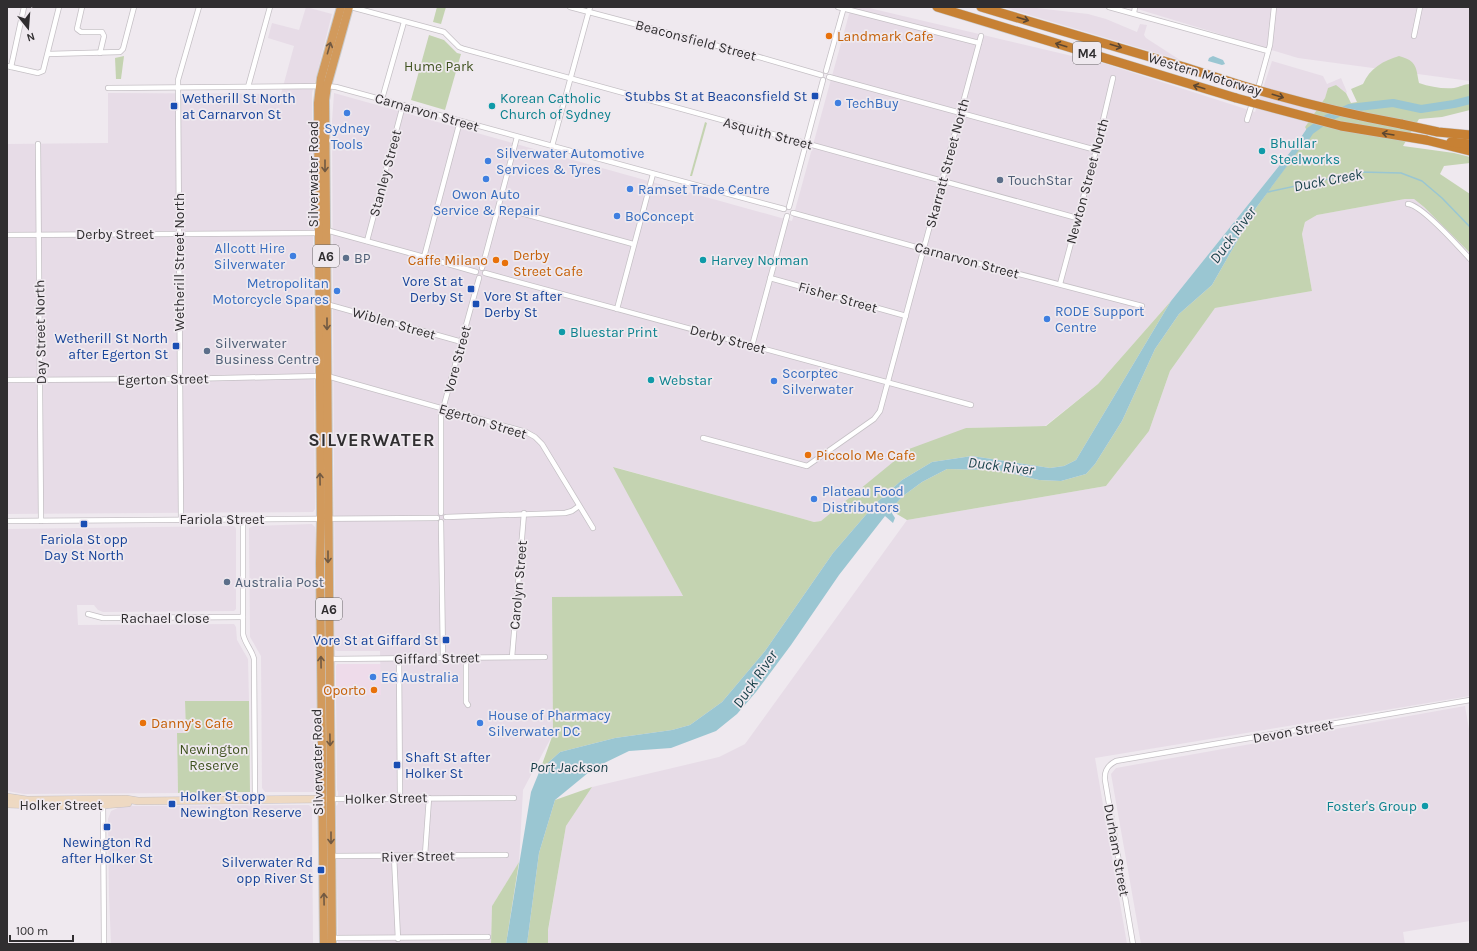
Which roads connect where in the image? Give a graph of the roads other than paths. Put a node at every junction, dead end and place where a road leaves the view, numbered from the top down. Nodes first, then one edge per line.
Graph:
1 (24, 7) edge
2 (59, 7) edge
3 (82, 7) edge
4 (134, 7) edge
5 (199, 7) edge
6 (270, 7) edge
7 (341, 7) edge
8 (350, 7) edge
9 (570, 7) edge
10 (838, 7) edge
11 (937, 7) edge
12 (982, 7) edge
13 (1109, 7) edge
14 (1135, 7) edge
15 (1274, 7) edge
16 (1420, 7) edge
17 (844, 8) edge
18 (589, 10) edge
19 (1134, 13) junction
20 (404, 22) junction
21 (981, 36) dead end
22 (1414, 36) dead end
23 (979, 43) junction
24 (1268, 51) junction
25 (100, 53) junction
26 (48, 54) junction
27 (9, 67) edge
28 (826, 71) junction
29 (822, 77) junction
30 (829, 77) junction
31 (1113, 78) dead end
32 (570, 79) junction
33 (1259, 85) dead end
34 (323, 86) junction
35 (178, 87) junction
36 (248, 87) junction
37 (108, 88) dead end
38 (382, 99) junction
39 (403, 105) junction
40 (1251, 107) dead end
41 (960, 113) junction
42 (1247, 120) dead end
43 (460, 121) junction
44 (1440, 130) junction
45 (1470, 130) edge
46 (1470, 135) edge
47 (517, 137) junction
48 (1426, 140) junction
49 (38, 144) dead end
50 (807, 144) junction
51 (1470, 144) edge
52 (552, 146) junction
53 (1096, 150) junction
54 (1470, 151) edge
55 (653, 174) junction
56 (942, 180) junction
57 (1408, 204) dead end
58 (789, 207) junction
59 (499, 208) junction
60 (784, 209) junction
61 (793, 212) junction
62 (787, 216) junction
63 (1077, 218) junction
64 (322, 232) junction
65 (179, 233) junction
66 (39, 234) junction
67 (7, 235) edge
68 (367, 241) junction
69 (634, 244) junction
70 (924, 249) junction
71 (424, 256) junction
72 (1470, 259) edge
73 (482, 268) junction
74 (476, 272) junction
75 (485, 273) junction
76 (479, 278) junction
77 (770, 278) junction
78 (1060, 284) junction
79 (326, 304) junction
80 (1142, 306) dead end
81 (617, 309) junction
82 (906, 316) junction
83 (462, 342) junction
84 (752, 346) junction
85 (323, 376) junction
86 (180, 379) junction
87 (7, 380) edge
88 (40, 380) junction
89 (888, 383) junction
90 (971, 405) dead end
91 (444, 408) junction
92 (703, 438) dead end
93 (580, 506) junction
94 (441, 513) junction
95 (524, 514) junction
96 (324, 518) junction
97 (437, 518) junction
98 (446, 518) junction
99 (243, 519) junction
100 (41, 520) junction
101 (181, 520) junction
102 (7, 521) edge
103 (442, 522) junction
104 (593, 528) dead end
105 (88, 614) dead end
106 (243, 617) junction
107 (443, 657) junction
108 (466, 657) junction
109 (512, 657) junction
110 (545, 657) dead end
111 (399, 658) junction
112 (329, 659) junction
113 (1470, 700) edge
114 (468, 704) dead end
115 (1116, 761) joint
116 (7, 797) edge
117 (400, 798) junction
118 (429, 798) junction
119 (514, 798) dead end
120 (327, 799) junction
121 (255, 800) junction
122 (103, 802) junction
123 (7, 804) edge
124 (426, 855) junction
125 (506, 855) dead end
126 (331, 856) junction
127 (394, 856) junction
128 (488, 937) dead end
129 (398, 938) junction
130 (450, 938) junction
131 (332, 941) edge
132 (390, 941) edge
133 (104, 944) edge
134 (324, 944) edge
135 (450, 944) edge
136 (1133, 944) edge

1 - 27 street
2 - 26 street
3 - 25 street
4 - 25 street
5 - 35 street, Wetherill Street North
6 - 36 street
34 -> 7 highway, Silverwater Road / A6
8 - 20 street
8 - 34 highway, Silverwater Road / A6
9 - 18 street, Beaconsfield Street
10 - 17 street
48 -> 11 highway, Western Motorway / M4, bridge
12 -> 44 highway, Western Motorway / M4, bridge
13 - 19 street
14 - 19 street
15 - 24 street
16 - 22 street
17 - 23 street
17 - 28 street
18 - 29 street, Beaconsfield Street
18 - 32 street
19 - 24 street
20 - 32 street, Asquith Street
20 - 38 street
21 - 23 street, Skarratt Street North
23 - 41 street, Skarratt Street North
24 - 33 street
25 - 26 street
26 - 27 street
28 - 29 street
28 - 30 street
29 - 30 street
29 - 50 street
30 - 41 street
31 - 53 street, Newton Street North
32 - 50 street, Asquith Street
32 - 52 street
34 - 36 street, Carnarvon Street
34 - 38 street, Carnarvon Street
34 - 64 highway, Silverwater Road / A6
35 - 36 street, Carnarvon Street
35 - 37 street, Carnarvon Street
35 - 65 street, Wetherill Street North
38 - 39 street, Carnarvon Street
39 - 43 street, Carnarvon Street
39 - 68 street, Stanley Street
40 - 42 street
41 - 53 street
41 - 56 street, Skarratt Street North
43 - 47 street, Carnarvon Street
43 - 71 street
44 - 45 highway, Western Motorway / M4
44 - 46 highway, Western Motorway / M4
47 - 52 street, Carnarvon Street
47 - 59 street
48 - 51 highway, Western Motorway / M4
48 - 54 highway, M4
49 - 66 street, Day Street North
50 - 56 street, Asquith Street
50 - 58 street
52 - 55 street, Carnarvon Street
53 - 63 street, Newton Street North
55 - 60 street, Carnarvon Street
55 - 69 street
56 - 63 street, Asquith Street
56 - 70 street, Skarratt Street North
57 - 72 street
58 - 60 street
58 - 61 street
59 - 69 street
59 - 73 street
60 - 62 street
61 - 62 street
61 - 70 street, Carnarvon Street
62 - 77 street
63 - 78 street, Newton Street North
64 - 65 street, Derby Street
64 - 68 street, Derby Street
64 - 79 highway, Silverwater Road / A6
64 - 85 highway, Silverwater Road / A6
65 - 66 street, Derby Street
65 - 86 street, Wetherill Street North
66 - 67 street, Derby Street
66 - 88 street, Day Street North
68 - 71 street, Derby Street
69 - 81 street
70 - 78 street, Carnarvon Street
70 - 82 street, Skarratt Street North
71 - 74 street, Derby Street
73 - 74 street
73 - 75 street
74 - 76 street
75 - 76 street
75 - 81 street, Derby Street
76 - 83 street, Vore Street
77 - 82 street, Fisher Street
77 - 84 street
78 - 80 street, Carnarvon Street
79 - 83 street, Wiblen Street
79 -> 85 highway, Silverwater Road / A6
81 - 84 street, Derby Street
82 - 89 street, Skarratt Street North
83 - 91 street, Vore Street
84 - 89 street, Derby Street
85 - 86 street, Egerton Street
85 - 91 street, Egerton Street
85 - 96 highway, Silverwater Road / A6
86 - 88 street, Egerton Street
86 - 101 street, Wetherill Street North
87 - 88 street, Egerton Street
88 - 100 street, Day Street North
89 - 90 street, Derby Street
89 - 92 street, Skarratt Street North
91 - 93 street, Egerton Street
91 - 94 street, Vore Street
93 - 95 street
93 - 104 street, Egerton Street
94 - 97 street
94 - 98 street
95 - 98 street
95 - 109 street, Carolyn Street
96 - 97 street, Fariola Street
96 - 99 street, Fariola Street
96 -> 112 highway, Silverwater Road / A6
120 -> 96 highway, Silverwater Road / A6
97 - 103 street
98 - 103 street
99 - 101 street, Fariola Street
99 - 106 street
100 - 101 street, Fariola Street
100 - 102 street, Fariola Street
103 - 107 street
105 - 106 street, Rachael Close
106 - 121 street
107 - 108 street, Giffard Street
107 - 111 street, Giffard Street
108 - 109 street, Giffard Street
108 - 114 street
109 - 110 street, Giffard Street
111 - 112 street, Giffard Street
111 - 117 street
112 -> 120 highway, Silverwater Road / A6
113 - 115 street, Devon Street
115 - 136 street, Durham Street
116 - 122 main road, Holker Street
117 - 118 street, Holker Street
117 - 120 street, Holker Street
118 - 119 street, Holker Street
118 - 124 street
120 - 121 main road, Holker Street
120 -> 126 highway, Silverwater Road / A6
134 -> 120 highway, Silverwater Road / A6
121 - 122 main road, Holker Street
122 - 123 main road, Holker Street
122 - 133 street
124 - 125 street, River Street
124 - 127 street, River Street
126 - 127 street, River Street
126 - 131 highway, Silverwater Road / A6
127 - 129 street
128 - 130 street
129 - 130 street
129 - 132 street
130 - 135 street
131 - 132 street

